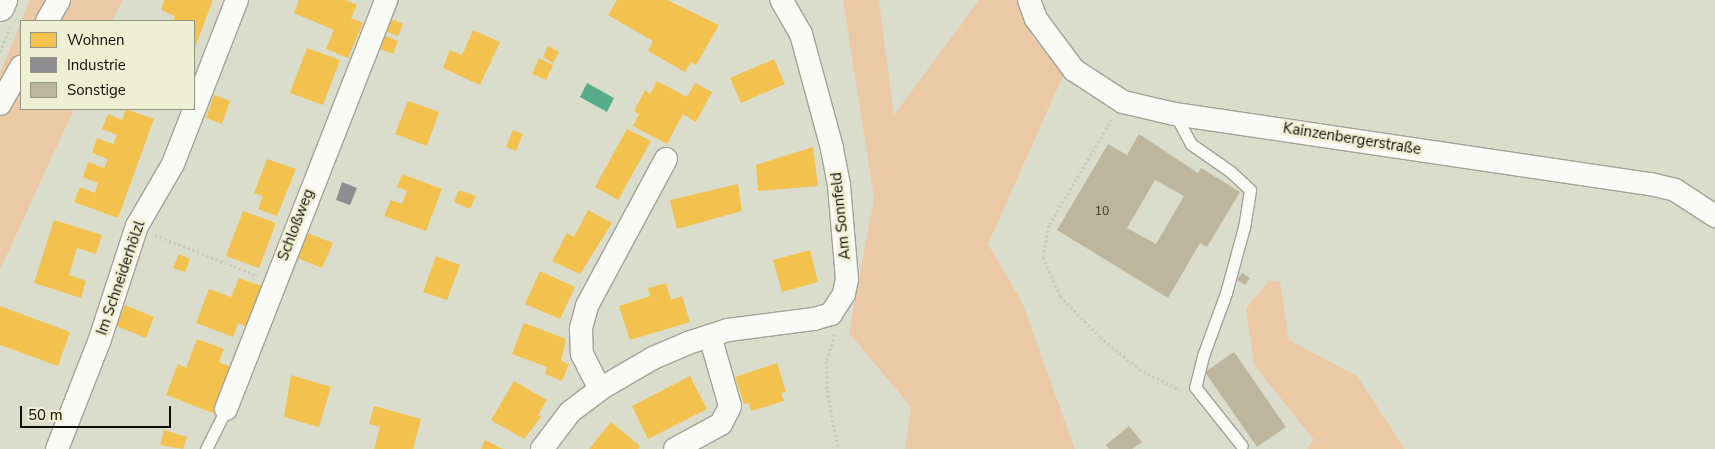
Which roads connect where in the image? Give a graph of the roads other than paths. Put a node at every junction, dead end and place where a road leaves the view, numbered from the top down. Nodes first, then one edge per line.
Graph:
1 (3, 0) edge
2 (60, 0) edge
3 (237, 0) edge
4 (386, 0) edge
5 (782, 0) edge
6 (1029, 0) edge
7 (0, 6) edge
8 (48, 20) edge
9 (20, 69) edge
10 (0, 104) edge
11 (195, 108) edge
12 (194, 110) edge
13 (1174, 114) junction
14 (666, 159) dead end
15 (1715, 216) edge
16 (710, 336) junction
17 (600, 389) junction
18 (226, 409) joint
19 (1242, 446) dead end
20 (57, 449) edge
21 (206, 449) edge
22 (542, 449) edge
23 (675, 449) edge

1 - 7 main road
2 - 8 street
3 - 11 street, Im Schneiderhölzl
4 - 18 street, Schloßweg
5 - 16 street, Am Sonnfeld
6 - 13 street, Kainzenbergerstraße
9 - 10 street
12 - 20 street, Im Schneiderhölzl
13 - 15 street, Kainzenbergerstraße
13 - 19 lane
14 - 17 street
16 - 17 street
16 - 23 street
17 - 22 street
18 - 21 lane, Schloßweg

